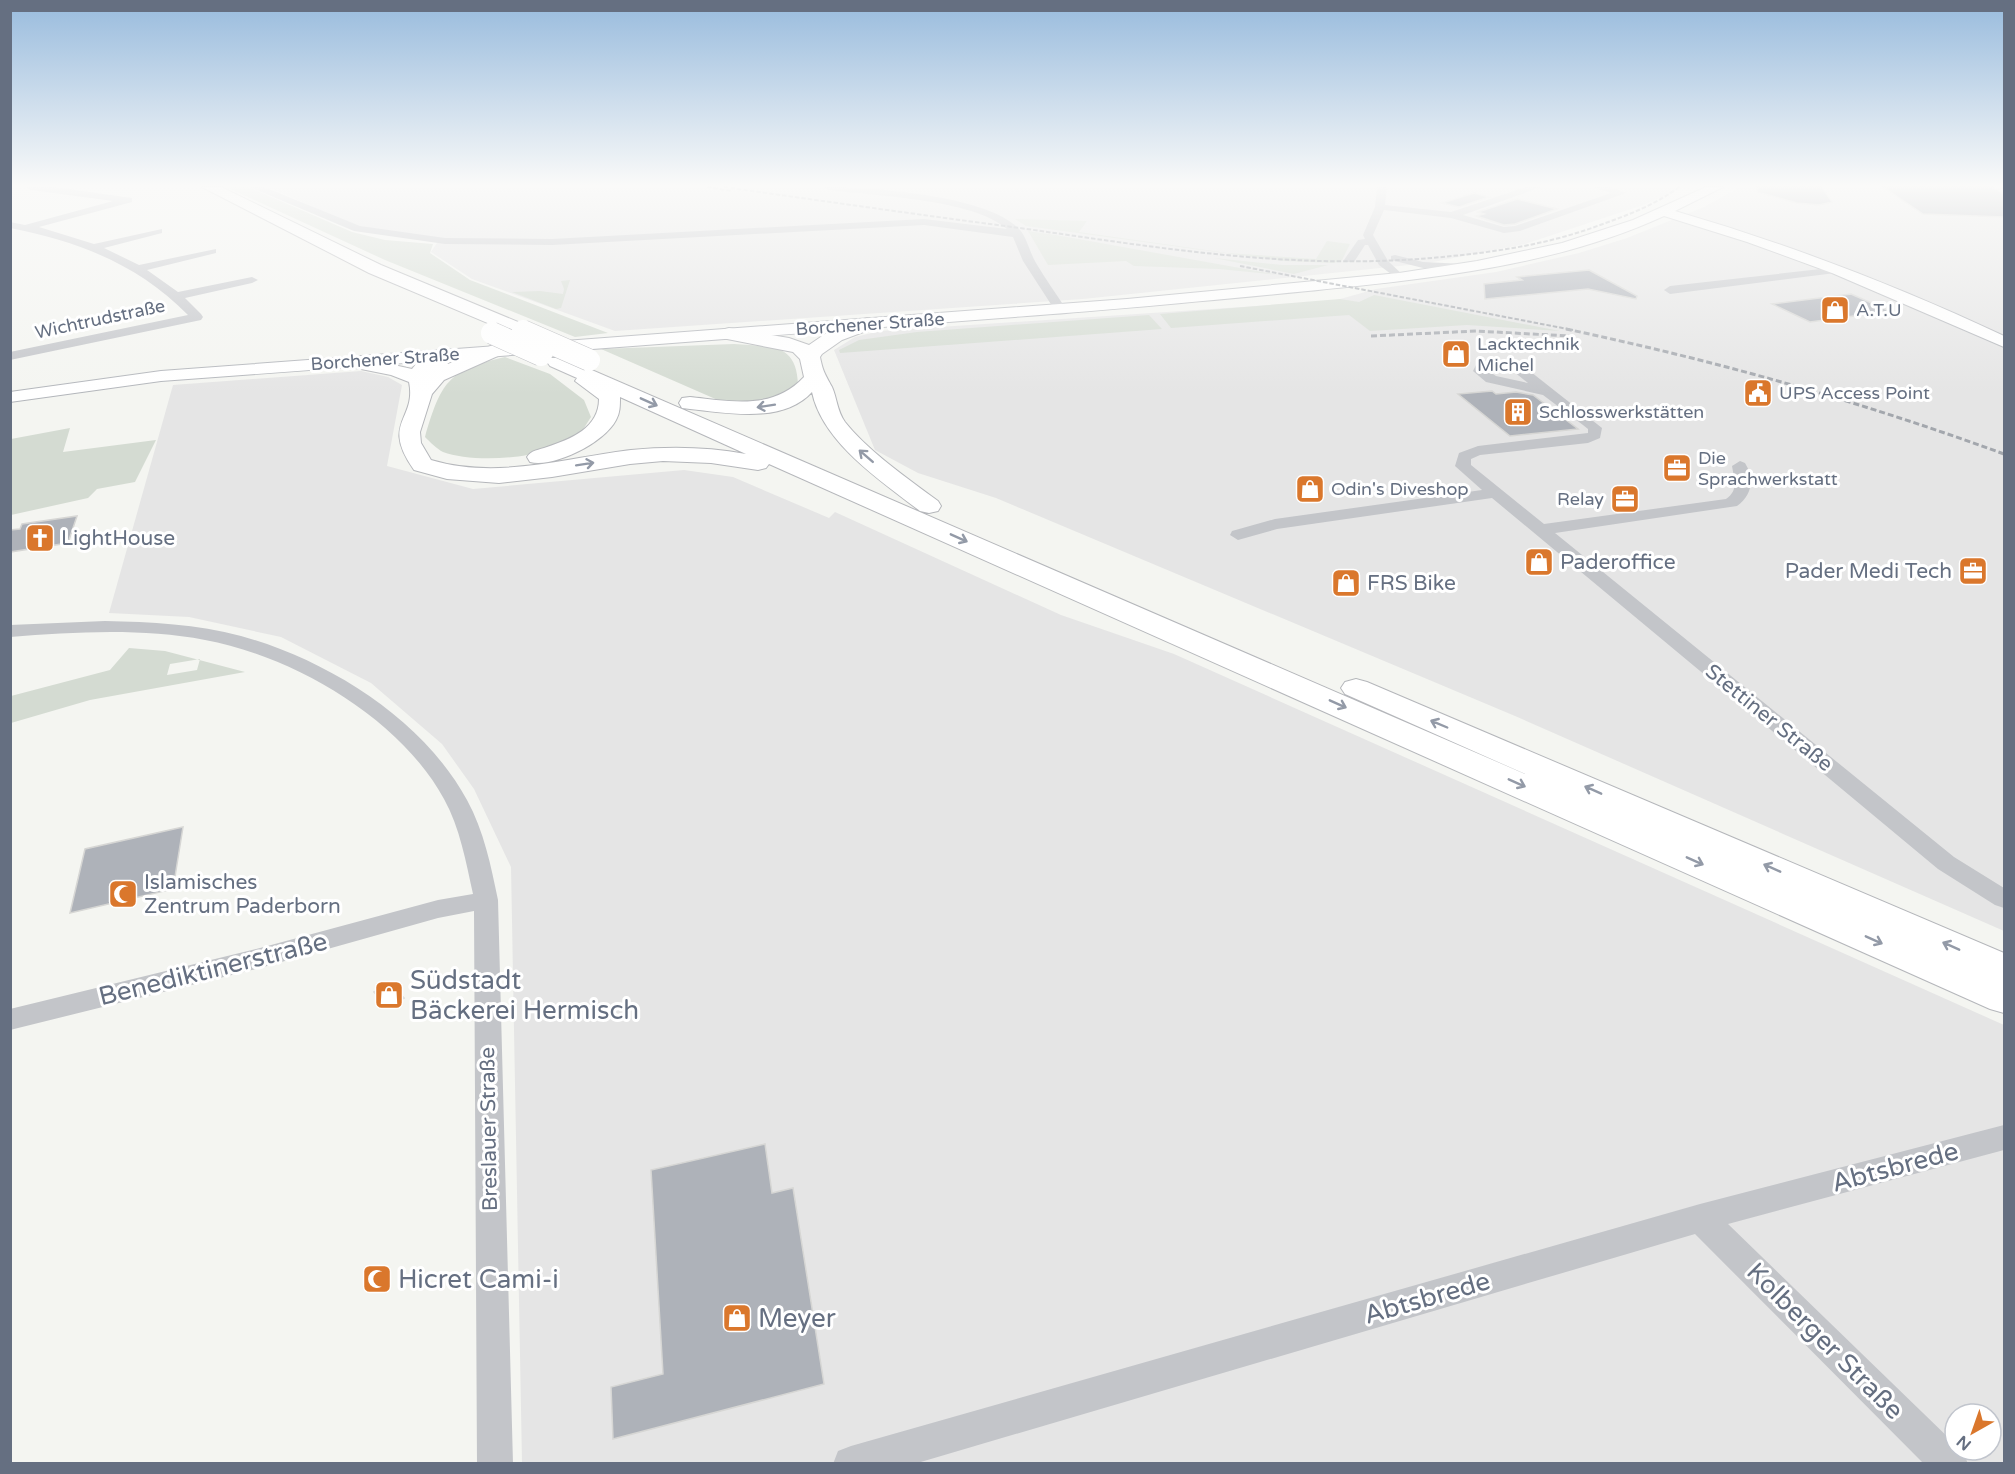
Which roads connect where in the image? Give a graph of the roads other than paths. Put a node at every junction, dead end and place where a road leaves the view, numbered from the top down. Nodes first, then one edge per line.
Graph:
1 (113, 256) edge
2 (191, 256) edge
3 (328, 256) edge
4 (350, 256) edge
5 (1027, 256) edge
6 (1353, 256) edge
7 (1378, 256) edge
8 (1391, 256) edge
9 (1521, 256) edge
10 (1797, 256) edge
11 (1395, 258) junction
12 (1350, 260) dead end
13 (1465, 267) junction
14 (139, 268) junction
15 (1839, 270) junction
16 (1416, 274) junction
17 (1399, 277) junction
18 (252, 280) dead end
19 (1670, 290) dead end
20 (177, 296) junction
21 (1060, 309) junction
22 (867, 324) joint
23 (729, 334) joint
24 (493, 342) junction
25 (2004, 342) edge
26 (808, 352) junction
27 (10, 356) edge
28 (353, 362) junction
29 (557, 362) junction
30 (428, 376) junction
31 (1546, 391) dead end
32 (10, 397) edge
33 (690, 403) junction
34 (412, 448) junction
35 (1740, 466) dead end
36 (809, 472) junction
37 (1494, 493) junction
38 (928, 506) junction
39 (1539, 530) junction
40 (1238, 535) dead end
41 (10, 631) edge
42 (2004, 899) edge
43 (486, 900) junction
44 (2004, 969) edge
45 (2004, 998) edge
46 (10, 1020) edge
47 (2004, 1138) edge
48 (1700, 1218) junction
49 (495, 1464) edge
50 (851, 1464) edge
51 (1950, 1464) edge

1 - 14 street
2 - 14 street
3 - 24 highway
4 - 33 highway, bridge
5 - 21 street
6 - 12 street
7 - 17 street
8 - 11 street
9 - 13 main road, Borchener Straße
10 - 15 main road
11 - 13 street
11 - 16 street
13 - 16 main road, Borchener Straße
14 - 20 street
15 - 19 street
15 - 25 main road
16 - 17 main road, Borchener Straße
17 - 21 main road, Borchener Straße
18 - 20 street
20 - 27 street, Wichtrudstraße
21 - 22 main road, Borchener Straße
22 - 26 highway
23 - 24 main road
23 - 26 highway
24 - 29 highway, bridge
24 - 30 highway
26 -> 33 highway
38 -> 26 highway
28 - 30 main road, Borchener Straße
28 - 30 highway
28 - 32 main road, Borchener Straße
29 - 34 highway
29 -> 36 highway
30 - 34 highway
31 - 37 street, Stettiner Straße
33 - 38 highway
34 -> 36 highway
35 - 39 street
36 -> 45 highway
37 - 39 street, Stettiner Straße
37 - 40 street
44 -> 38 highway
39 - 42 street, Stettiner Straße
41 - 43 street, Breslauer Straße
43 - 46 street, Benediktinerstraße
43 - 49 street, Breslauer Straße
47 - 48 street, Abtsbrede
48 - 50 street, Abtsbrede
48 - 51 street, Kolberger Straße

